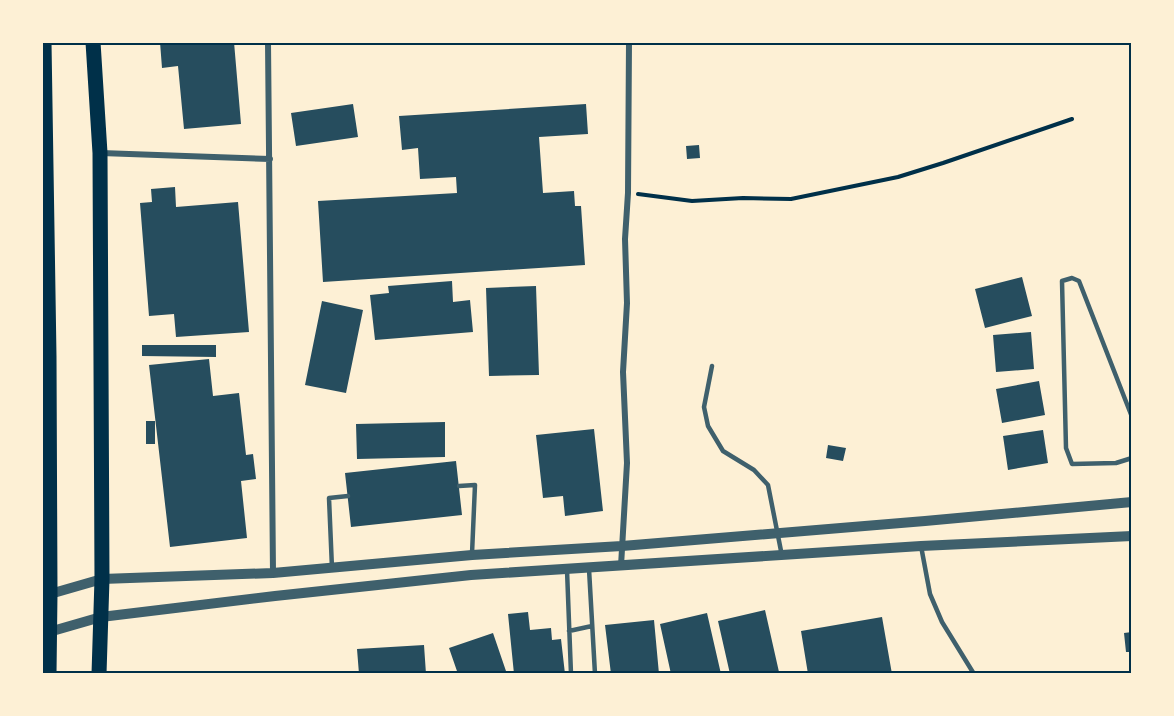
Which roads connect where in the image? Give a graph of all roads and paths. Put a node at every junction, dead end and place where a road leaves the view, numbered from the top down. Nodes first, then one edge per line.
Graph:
1 (44, 42) edge
2 (93, 42) edge
3 (268, 42) edge
4 (629, 42) edge
5 (1072, 119) dead end
6 (100, 153) junction
7 (270, 159) junction
8 (628, 193) junction
9 (712, 366) dead end
10 (1132, 417) edge
11 (1132, 459) edge
12 (459, 486) dead end
13 (348, 496) dead end
14 (1132, 502) edge
15 (778, 533) junction
16 (1132, 536) edge
17 (622, 546) junction
18 (921, 546) junction
19 (472, 555) junction
20 (782, 556) junction
21 (621, 566) junction
22 (332, 568) junction
23 (589, 568) junction
24 (567, 570) junction
25 (273, 573) junction
26 (102, 579) junction
27 (46, 597) edge
28 (101, 617) junction
29 (592, 626) junction
30 (569, 631) junction
31 (45, 632) edge
32 (49, 674) edge
33 (99, 674) edge
34 (571, 674) edge
35 (595, 674) edge
36 (974, 674) edge

1 - 27 main road
2 - 6 main road
3 - 7 street
4 - 8 street
5 - 8 path
6 - 7 street
6 - 26 main road
7 - 25 street
8 - 17 street
9 - 15 lane
10 - 11 lane
12 - 19 lane
13 - 22 lane
14 - 15 street
15 - 17 street
15 - 20 lane
16 - 18 street
17 - 19 street
17 - 21 street
18 - 20 street
18 - 36 lane
19 - 22 street
20 - 21 street
21 - 23 street
22 - 25 street
23 - 24 street
23 - 29 lane
24 - 28 street
24 - 30 lane
25 - 26 street
26 - 27 street
26 - 28 main road
27 - 31 main road
28 - 31 street
28 - 33 main road
29 - 30 lane
29 - 35 lane
30 - 34 lane
31 - 32 main road

